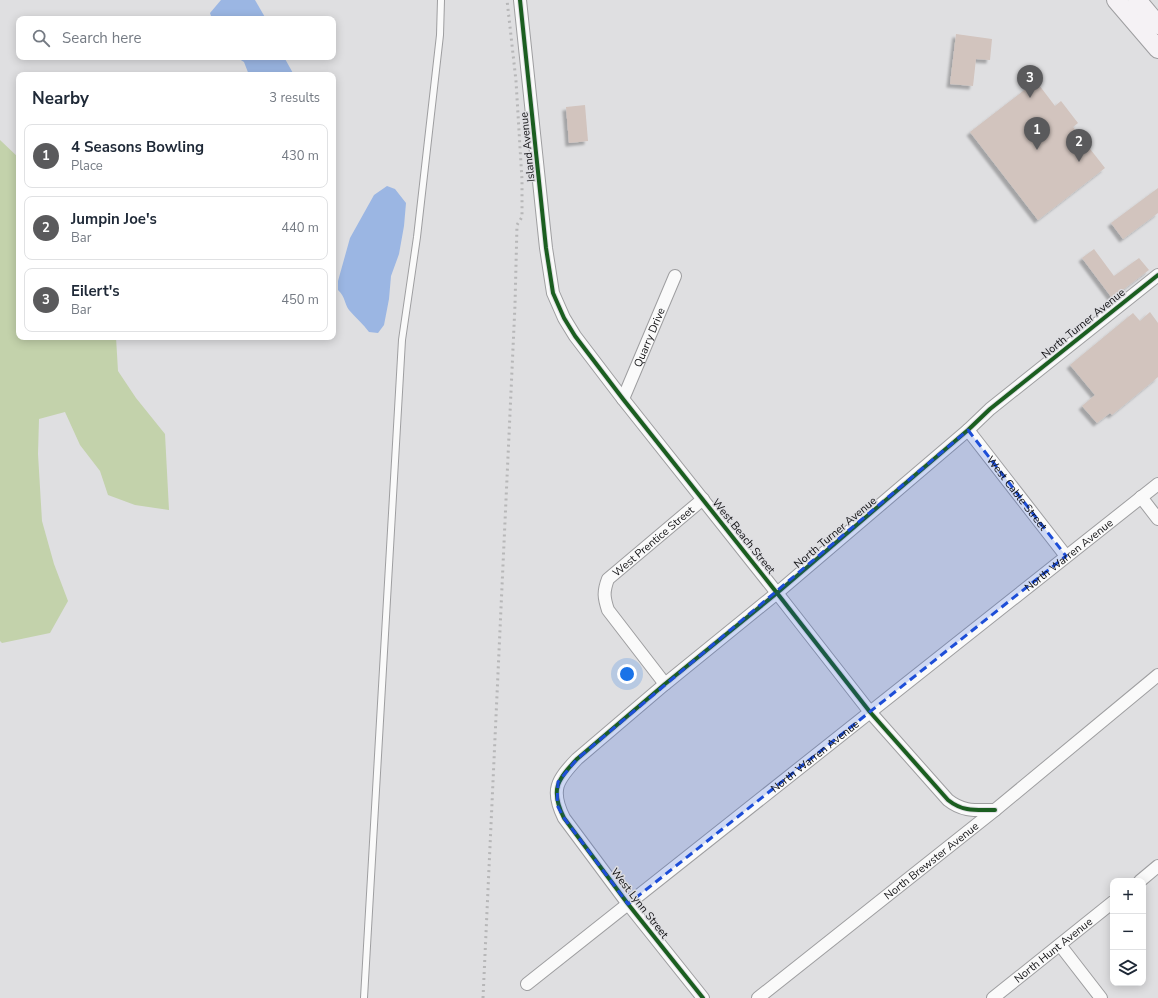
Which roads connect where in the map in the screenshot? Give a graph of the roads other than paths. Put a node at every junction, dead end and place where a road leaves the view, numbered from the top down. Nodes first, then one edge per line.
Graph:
1 (441, 0) edge
2 (520, 0) edge
3 (1116, 0) edge
4 (1137, 0) edge
5 (1158, 25) edge
6 (1158, 49) edge
7 (1158, 275) edge
8 (675, 276) dead end
9 (553, 293) joint
10 (623, 399) junction
11 (968, 430) junction
12 (1158, 484) edge
13 (1141, 497) junction
14 (703, 499) junction
15 (1158, 519) edge
16 (1066, 556) junction
17 (777, 593) junction
18 (1158, 675) edge
19 (665, 684) junction
20 (870, 712) junction
21 (995, 810) junction
22 (564, 818) joint
23 (1158, 866) edge
24 (1144, 878) edge
25 (628, 904) junction
26 (1110, 904) edge
27 (1060, 945) junction
28 (527, 984) dead end
29 (364, 998) edge
30 (704, 998) edge
31 (758, 998) edge
32 (993, 998) edge
33 (1101, 998) edge

1 - 29 lane
2 - 9 street, Island Avenue
3 - 6 main road
4 - 5 main road
7 - 11 street, North Turner Avenue
8 - 10 street, Quarry Drive
9 - 10 street, West Beach Street
10 - 14 street, West Beach Street
11 - 16 street, West Cable Street
11 - 17 street, North Turner Avenue
12 - 13 street, North Warren Avenue
13 - 15 street
13 - 16 street, North Warren Avenue
14 - 17 street, West Beach Street
14 - 19 street, West Prentice Street
16 - 20 street, North Warren Avenue
17 - 19 street, North Turner Avenue
17 - 20 street, West Beach Street
18 - 21 street, North Brewster Avenue
19 - 22 street, North Turner Avenue
20 - 21 street, West Beach Street
20 - 25 street, North Warren Avenue
21 - 31 street, North Brewster Avenue
22 - 25 street, West Lynn Street
23 - 24 street
25 - 28 street, North Warren Avenue
25 - 30 street, West Lynn Street
26 - 27 street, North Hunt Avenue
27 - 32 street, North Hunt Avenue
27 - 33 street

